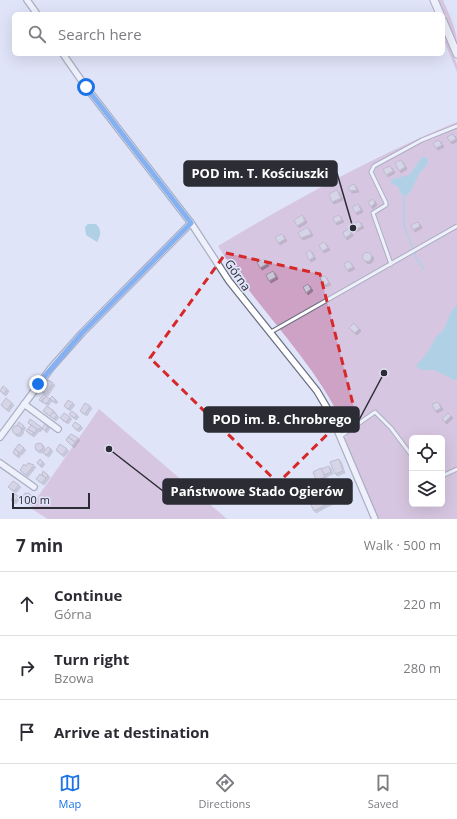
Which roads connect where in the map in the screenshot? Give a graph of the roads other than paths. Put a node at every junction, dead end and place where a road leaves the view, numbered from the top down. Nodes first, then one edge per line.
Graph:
1 (27, 0) edge
2 (434, 0) edge
3 (36, 12) edge
4 (439, 12) edge
5 (445, 26) edge
6 (457, 54) edge
7 (64, 56) edge
8 (457, 126) edge
9 (191, 223) junction
10 (457, 226) edge
11 (391, 264) junction
12 (271, 332) junction
13 (24, 404) junction
14 (58, 428) dead end
15 (341, 436) junction
16 (0, 437) edge
17 (409, 452) edge
18 (0, 463) edge
19 (457, 469) edge
20 (445, 475) edge
21 (34, 487) dead end
22 (375, 519) edge

1 - 3 street
2 - 4 street
5 - 6 street
7 - 9 street, Górna
8 - 11 lane
9 - 12 street, Górna
9 - 13 street
10 - 11 lane
11 - 12 lane
12 - 15 street, Górna
13 - 14 street
13 - 16 street
15 - 17 lane
15 - 22 street, Górna
18 - 21 street
19 - 20 lane

